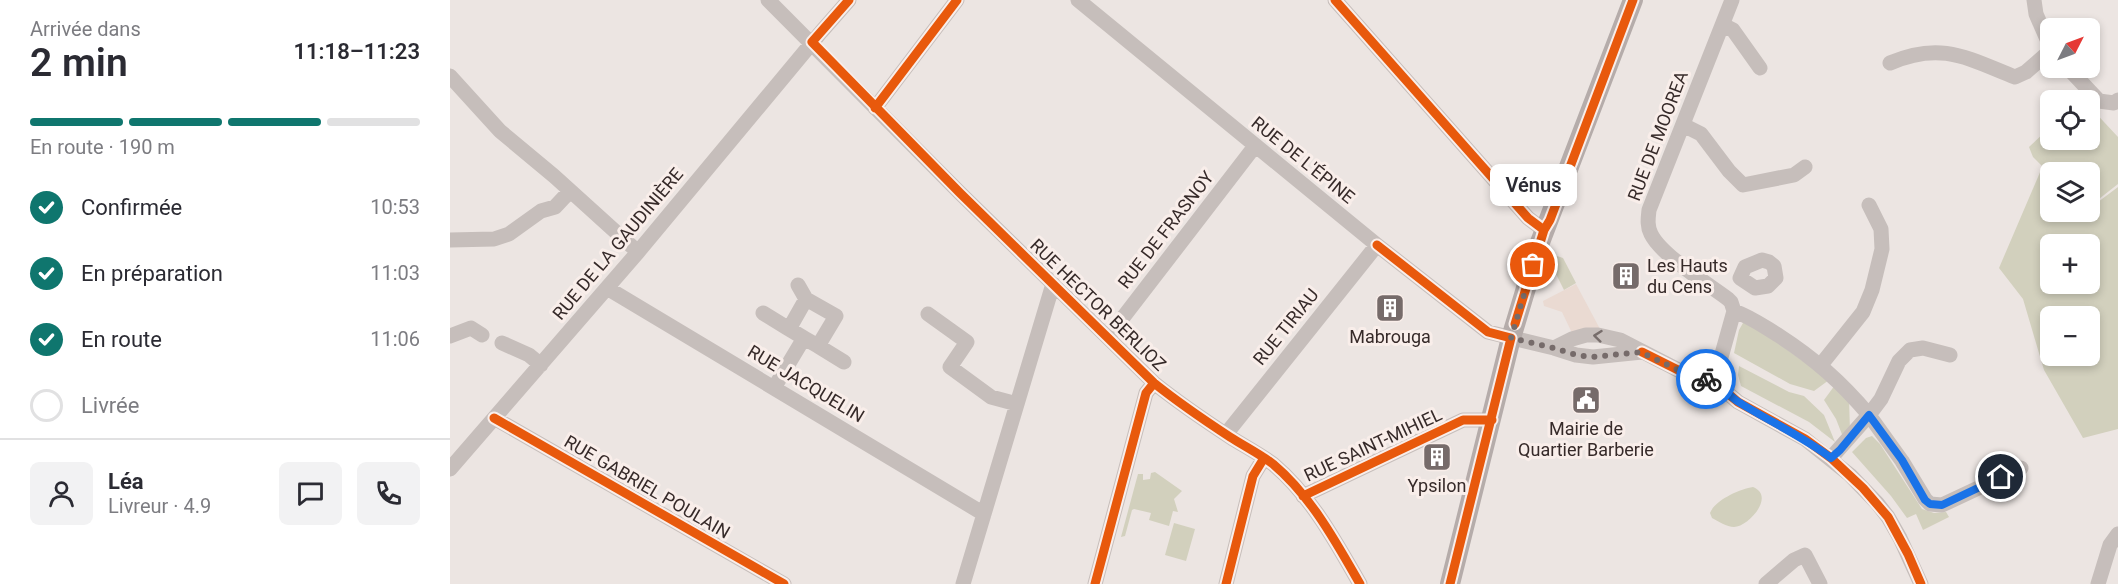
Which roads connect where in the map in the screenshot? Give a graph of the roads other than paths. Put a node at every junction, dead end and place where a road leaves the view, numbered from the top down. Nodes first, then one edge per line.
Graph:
1 (768, 0) edge
2 (849, 0) edge
3 (957, 0) edge
4 (1078, 0) edge
5 (1335, 0) edge
6 (1633, 0) edge
7 (1732, 0) edge
8 (2034, 0) edge
9 (1722, 25) junction
10 (2040, 25) edge
11 (812, 42) junction
12 (2040, 60) edge
13 (1890, 63) dead end
14 (1760, 68) dead end
15 (450, 76) edge
16 (2077, 78) edge
17 (2118, 100) edge
18 (875, 108) junction
19 (1683, 125) junction
20 (1255, 146) junction
21 (1805, 167) dead end
22 (570, 191) junction
23 (1869, 206) dead end
24 (1544, 230) junction
25 (450, 240) edge
26 (1377, 245) junction
27 (638, 252) junction
28 (1746, 283) dead end
29 (1053, 284) junction
30 (607, 288) junction
31 (1731, 305) junction
32 (763, 313) dead end
33 (928, 314) dead end
34 (789, 328) junction
35 (482, 335) dead end
36 (450, 336) edge
37 (1108, 337) junction
38 (804, 338) junction
39 (1511, 338) junction
40 (502, 343) dead end
41 (818, 346) junction
42 (1554, 348) junction
43 (1641, 352) junction
44 (1950, 355) dead end
45 (844, 362) dead end
46 (540, 365) junction
47 (1820, 366) junction
48 (1712, 380) junction
49 (1154, 383) junction
50 (774, 388) junction
51 (1017, 404) junction
52 (1869, 415) junction
53 (494, 418) junction
54 (1492, 420) junction
55 (1226, 434) junction
56 (1264, 458) junction
57 (1831, 458) junction
58 (2021, 468) dead end
59 (450, 469) edge
60 (1303, 496) junction
61 (984, 514) junction
62 (2118, 534) edge
63 (1818, 580) edge
64 (784, 584) edge
65 (963, 584) edge
66 (1095, 584) edge
67 (1226, 584) edge
68 (1360, 584) edge
69 (1450, 584) edge
70 (1766, 584) edge
71 (1921, 584) edge
72 (2098, 584) edge

1 - 11 street, RUE HECTOR BERLIOZ
2 - 11 street, RUE DE LA GAUDINIÈRE
3 - 18 street
4 - 20 street, RUE DE L'ÉPINE
5 - 24 street
6 - 24 main road
7 - 9 street, RUE DE MOOREA
8 - 10 street
9 - 14 street
9 - 19 street, RUE DE MOOREA
11 - 18 street, RUE HECTOR BERLIOZ
11 - 27 street, RUE DE LA GAUDINIÈRE
12 - 13 street
15 - 22 street
16 - 17 street
18 - 29 street, RUE HECTOR BERLIOZ
19 - 21 street
19 - 31 street, RUE DE MOOREA
20 - 26 street, RUE DE L'ÉPINE
20 - 37 street, RUE DE FRASNOY
22 - 25 street
22 - 27 street
23 - 47 street
24 - 39 main road
26 - 39 street, RUE DE L'ÉPINE
26 - 55 street, RUE TIRIAU
27 - 30 street, RUE DE LA GAUDINIÈRE
28 - 31 street
29 - 37 street, RUE HECTOR BERLIOZ
29 - 51 street
30 - 46 street, RUE DE LA GAUDINIÈRE
30 - 50 street, RUE JACQUELIN
31 - 47 street, RUE DE MOOREA
31 - 48 street
32 - 34 street
33 - 51 street
34 - 38 street
34 - 41 street
35 - 36 street
37 - 49 street, RUE HECTOR BERLIOZ
38 - 41 street
38 - 50 street
39 - 42 street, RUE DE L'ÉPINE
39 - 54 main road
40 - 46 street
41 - 45 street
42 - 43 street, RUE DE L'ÉPINE
43 -> 42 street
43 - 48 street
44 - 52 street
46 - 53 street, RUE DE LA GAUDINIÈRE
47 - 52 street, RUE DE MOOREA
48 - 57 street
49 - 55 street, RUE HECTOR BERLIOZ
49 - 66 street
50 - 61 street, RUE JACQUELIN
51 - 61 street
52 - 57 street
52 - 58 street, RUE DE MOOREA
53 - 59 street, RUE DE LA GAUDINIÈRE
53 - 64 street, RUE GABRIEL POULAIN
54 - 60 street, RUE SAINT-MIHIEL
54 - 69 main road
55 - 56 street, RUE HECTOR BERLIOZ
56 - 60 street, RUE HECTOR BERLIOZ
56 - 67 street
57 - 71 street
60 - 68 street, RUE HECTOR BERLIOZ
61 - 65 street
62 - 72 street
63 - 70 street

